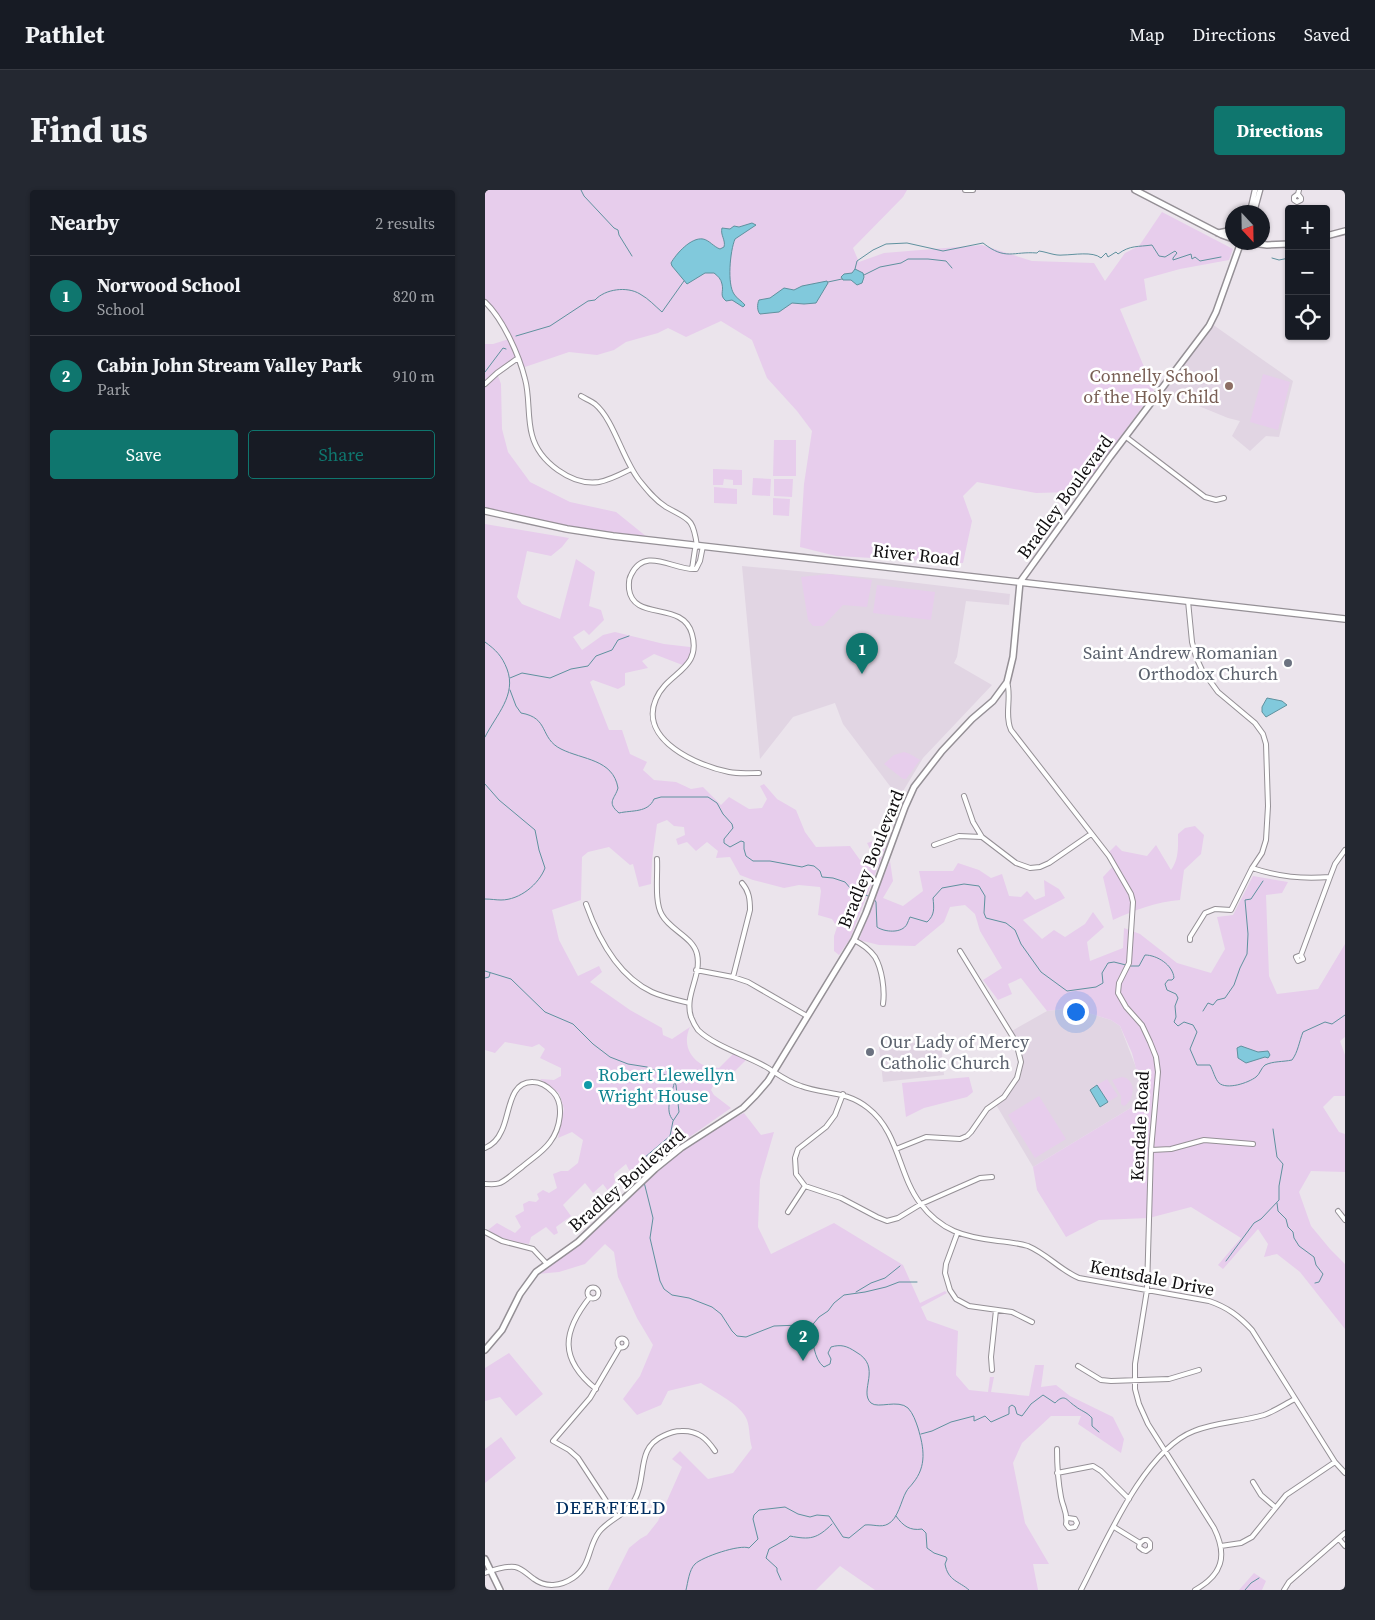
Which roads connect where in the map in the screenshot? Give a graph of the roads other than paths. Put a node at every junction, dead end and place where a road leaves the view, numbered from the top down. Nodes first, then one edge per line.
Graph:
1 (965, 190) edge
2 (973, 190) edge
3 (1135, 190) edge
4 (1255, 190) edge
5 (1260, 190) edge
6 (1252, 205) edge
7 (1257, 205) edge
8 (1345, 231) edge
9 (1225, 232) edge
10 (1217, 233) junction
11 (1330, 235) edge
12 (1225, 236) edge
13 (1270, 243) edge
14 (1285, 244) edge
15 (1238, 250) edge
16 (485, 302) edge
17 (518, 358) junction
18 (485, 384) edge
19 (581, 396) dead end
20 (1126, 437) junction
21 (631, 470) junction
22 (1224, 498) dead end
23 (485, 511) edge
24 (700, 546) junction
25 (692, 569) junction
26 (1020, 582) junction
27 (1189, 601) junction
28 (1345, 619) edge
29 (1007, 682) junction
30 (759, 773) dead end
31 (964, 796) dead end
32 (1091, 834) junction
33 (982, 837) junction
34 (935, 845) dead end
35 (1345, 850) edge
36 (657, 859) dead end
37 (1252, 868) junction
38 (1330, 878) junction
39 (742, 883) dead end
40 (586, 904) dead end
41 (854, 940) junction
42 (1190, 940) dead end
43 (960, 951) dead end
44 (1301, 955) dead end
45 (697, 970) junction
46 (733, 978) junction
47 (689, 1003) junction
48 (883, 1004) dead end
49 (807, 1016) junction
50 (774, 1073) junction
51 (843, 1094) junction
52 (1253, 1144) dead end
53 (485, 1148) edge
54 (896, 1149) junction
55 (1151, 1150) junction
56 (992, 1177) dead end
57 (485, 1184) edge
58 (805, 1186) junction
59 (921, 1204) junction
60 (1338, 1211) dead end
61 (788, 1212) dead end
62 (1345, 1220) edge
63 (485, 1232) edge
64 (957, 1234) junction
65 (547, 1264) junction
66 (1147, 1290) junction
67 (590, 1297) dead end
68 (996, 1310) junction
69 (1032, 1322) dead end
70 (620, 1347) dead end
71 (485, 1350) edge
72 (1078, 1366) dead end
73 (992, 1370) dead end
74 (1199, 1370) dead end
75 (1134, 1380) junction
76 (596, 1389) junction
77 (1295, 1398) junction
78 (1057, 1449) dead end
79 (1165, 1450) junction
80 (715, 1451) dead end
81 (1335, 1462) junction
82 (1057, 1473) junction
83 (1345, 1473) edge
84 (1253, 1482) dead end
85 (1129, 1499) junction
86 (1275, 1507) junction
87 (616, 1516) junction
88 (1068, 1518) dead end
89 (1114, 1527) junction
90 (1345, 1533) edge
91 (1339, 1539) junction
92 (1140, 1543) dead end
93 (1221, 1546) junction
94 (1345, 1546) edge
95 (485, 1560) edge
96 (488, 1572) edge
97 (500, 1590) edge
98 (1081, 1590) edge
99 (1195, 1590) edge
100 (1284, 1590) edge

1 - 2 street
3 - 10 main road
4 - 6 street
5 - 7 street
8 - 11 main road
9 - 10 main road
10 - 12 main road
13 - 14 main road
15 - 20 main road, Bradley Boulevard
16 - 17 street
17 - 18 street
17 - 21 street
19 - 21 street
20 - 22 street
20 - 26 main road, Bradley Boulevard
21 - 24 street
23 - 24 main road, River Road
24 - 25 street
24 - 25 street
24 - 26 main road, River Road
25 - 30 street
26 - 27 main road, River Road
26 - 29 main road, Bradley Boulevard
27 - 28 main road, River Road
27 - 37 street
29 - 32 street, Kendale Road
29 - 41 main road, Bradley Boulevard
31 - 33 street
32 - 33 street
32 - 55 street, Kendale Road
33 - 34 street
35 - 38 street
36 - 45 street
37 - 38 street
37 - 42 street
38 - 44 street
39 - 46 street
40 - 47 street
41 - 48 street
41 - 49 main road, Bradley Boulevard
43 - 54 street
45 - 46 street
45 - 47 street
46 - 49 street
47 - 50 street, Kentsdale Drive
49 - 50 main road, Bradley Boulevard
50 - 51 street, Kentsdale Drive
50 - 65 main road, Bradley Boulevard
51 - 54 street, Kentsdale Drive
51 - 58 street
52 - 55 street
53 - 57 street
54 - 59 street, Kentsdale Drive
55 - 66 street, Kendale Road
56 - 59 street
58 - 59 street
58 - 61 street
59 - 64 street, Kentsdale Drive
60 - 62 street
63 - 65 street
64 - 66 street, Kentsdale Drive
64 - 68 street
65 - 71 main road, Bradley Boulevard
66 - 75 street, Kendale Road
66 - 77 street, Kentsdale Drive
67 - 76 street
68 - 69 street
68 - 73 street
70 - 76 street
72 - 75 street
74 - 75 street
75 - 79 street, Kendale Road
76 - 87 street
77 - 79 street
77 - 81 street, Kentsdale Drive
78 - 82 street
79 - 85 street
79 - 93 street, Kendale Road
80 - 87 street
81 - 83 street, Kentsdale Drive
81 - 86 street
82 - 85 street
82 - 88 street
84 - 86 street
85 - 89 street
86 - 93 street
87 - 96 street
89 - 92 street
89 - 98 street
90 - 91 street
91 - 94 street
91 - 100 street
93 - 99 street
95 - 96 main road
96 - 97 main road

